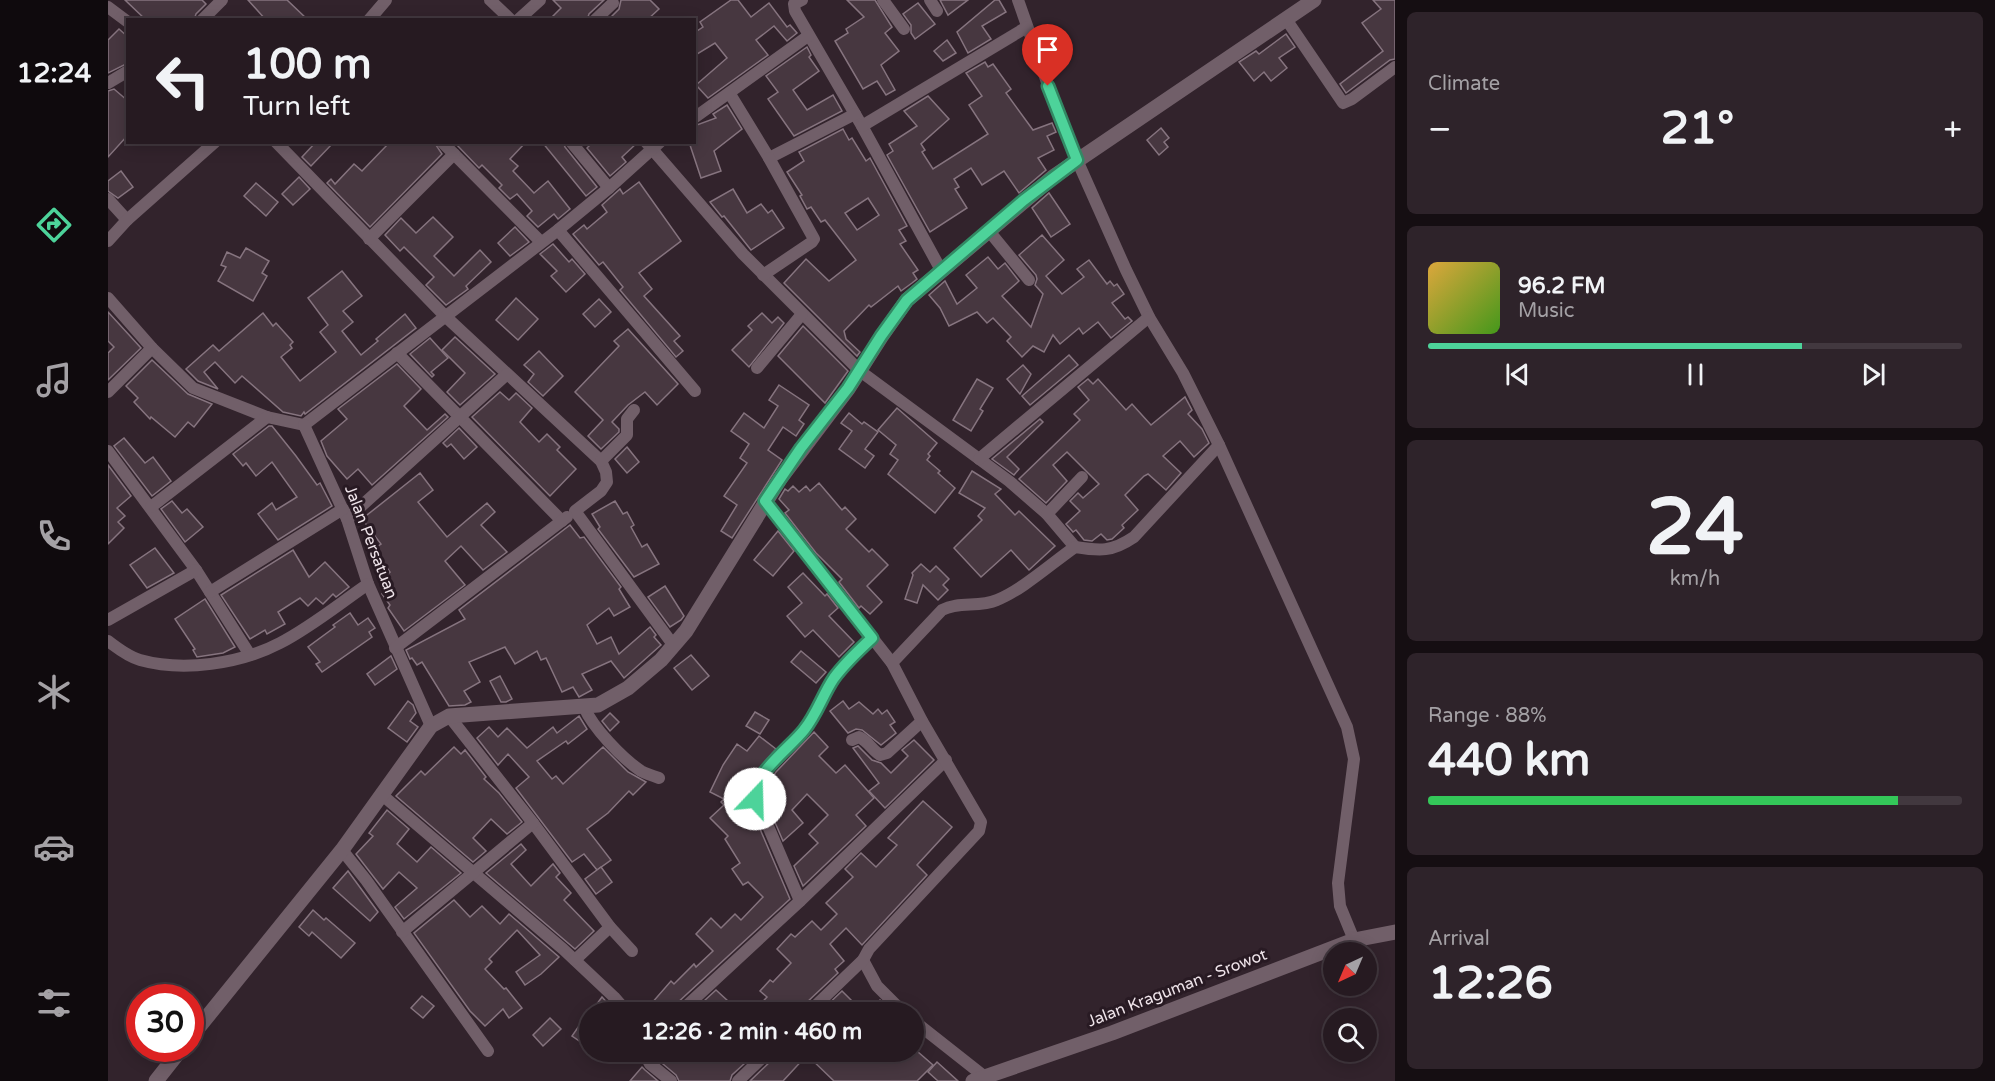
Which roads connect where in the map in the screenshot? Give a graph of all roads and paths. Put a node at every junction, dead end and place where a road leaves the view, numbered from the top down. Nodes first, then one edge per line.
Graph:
1 (222, 0) edge
2 (386, 0) edge
3 (490, 0) edge
4 (540, 0) edge
5 (883, 0) edge
6 (1018, 0) edge
7 (1314, 0) edge
8 (797, 2) edge
9 (613, 3) dead end
10 (108, 7) edge
11 (204, 18) edge
12 (371, 18) edge
13 (509, 18) edge
14 (520, 18) edge
15 (597, 18) edge
16 (1286, 19) junction
17 (126, 20) edge
18 (1027, 27) junction
19 (904, 29) dead end
20 (808, 36) junction
21 (1395, 67) edge
22 (126, 72) edge
23 (108, 83) edge
24 (730, 94) junction
25 (855, 114) junction
26 (696, 117) edge
27 (862, 126) junction
28 (213, 144) edge
29 (278, 144) edge
30 (444, 144) edge
31 (573, 144) edge
32 (653, 144) edge
33 (453, 154) junction
34 (769, 158) junction
35 (1077, 160) junction
36 (609, 188) junction
37 (108, 199) edge
38 (127, 220) junction
39 (558, 230) junction
40 (989, 231) junction
41 (369, 239) junction
42 (108, 241) edge
43 (542, 242) junction
44 (941, 270) junction
45 (763, 275) junction
46 (1029, 280) dead end
47 (108, 298) edge
48 (802, 314) junction
49 (445, 316) junction
50 (1149, 318) junction
51 (152, 348) junction
52 (397, 353) junction
53 (757, 368) dead end
54 (860, 371) junction
55 (507, 374) junction
56 (695, 391) dead end
57 (108, 392) edge
58 (634, 411) dead end
59 (459, 416) junction
60 (267, 417) junction
61 (304, 426) junction
62 (1219, 445) junction
63 (108, 450) edge
64 (979, 459) junction
65 (602, 461) junction
66 (1082, 477) dead end
67 (765, 501) junction
68 (151, 507) junction
69 (575, 511) junction
70 (345, 514) junction
71 (1047, 514) junction
72 (562, 521) junction
73 (1075, 547) junction
74 (196, 570) junction
75 (368, 584) junction
76 (210, 592) junction
77 (108, 620) edge
78 (872, 638) junction
79 (108, 641) edge
80 (674, 646) junction
81 (395, 648) junction
82 (250, 655) junction
83 (892, 663) junction
84 (584, 707) junction
85 (449, 716) junction
86 (922, 721) junction
87 (431, 726) junction
88 (852, 740) dead end
89 (946, 760) junction
90 (659, 778) dead end
91 (381, 794) junction
92 (533, 823) junction
93 (342, 850) junction
94 (474, 872) junction
95 (800, 901) junction
96 (610, 927) junction
97 (402, 932) junction
98 (1393, 932) edge
99 (1354, 940) junction
100 (632, 951) dead end
101 (575, 960) junction
102 (863, 960) junction
103 (618, 1002) edge
104 (691, 1002) edge
105 (819, 1002) edge
106 (893, 1002) edge
107 (204, 1021) edge
108 (924, 1030) edge
109 (488, 1051) dead end
110 (171, 1062) edge
111 (649, 1062) edge
112 (758, 1062) edge
113 (979, 1079) edge
114 (156, 1081) edge
115 (671, 1081) edge
116 (738, 1081) edge

1 - 11 street
2 - 12 street
3 - 13 street
4 - 14 street
5 - 19 street
6 - 18 street
7 - 16 street
8 - 20 street
9 - 15 street
10 - 17 street
16 - 21 street
16 - 35 street
18 - 27 street
18 - 35 street
20 - 24 street
20 - 25 street
22 - 23 street
24 - 26 street
24 - 34 street
25 - 27 street
25 - 34 street
27 - 44 street
28 - 38 street
29 - 41 street
30 - 33 street
31 - 36 street
32 - 36 street
32 - 45 street
33 - 41 street
33 - 43 street
34 - 45 street
35 - 40 street
35 - 50 street
36 - 39 street
37 - 38 street
38 - 42 street
39 - 43 street
39 - 56 street
40 - 44 street
40 - 46 street
41 - 49 street
43 - 49 street
44 - 54 street
45 - 48 street
47 - 51 street
48 - 53 street
48 - 54 street
49 - 52 street
49 - 55 street
50 - 62 street
50 - 64 street
51 - 57 street
51 - 60 street
52 - 59 street
52 - 61 street
54 - 64 street
54 - 67 street
55 - 59 street
55 - 65 street
58 - 65 street
59 - 70 street
59 - 72 street
60 - 61 street
60 - 68 street
61 - 70 street, Jalan Persatuan
62 - 73 street
62 - 99 street
63 - 68 street
64 - 71 street
65 - 69 street
66 - 71 street
67 - 78 street
67 - 80 street
68 - 74 street
69 - 72 street
69 - 80 street
70 - 75 street, Jalan Persatuan
70 - 76 street
71 - 73 street
72 - 81 street
73 - 83 street
74 - 76 street
74 - 77 street
75 - 81 street, Jalan Persatuan
75 - 82 street
76 - 82 street
78 - 83 street
78 - 95 street
79 - 82 street
80 - 84 street
81 - 87 street, Jalan Persatuan
83 - 86 street
84 - 85 street
84 - 90 street
85 - 87 street
85 - 92 street
86 - 88 street
86 - 89 street
87 - 91 street
89 - 95 street
89 - 102 street
91 - 93 street
91 - 94 street
92 - 94 street
92 - 96 street
93 - 97 street
93 - 107 street
94 - 97 street
94 - 101 street
95 - 104 street
96 - 100 street
96 - 101 street
97 - 109 street
98 - 99 street, Jalan Kraguman - Srowot
99 - 113 street, Jalan Kraguman - Srowot
101 - 103 street
102 - 105 street
102 - 106 street
108 - 113 street
110 - 114 street
111 - 115 street
112 - 116 street

